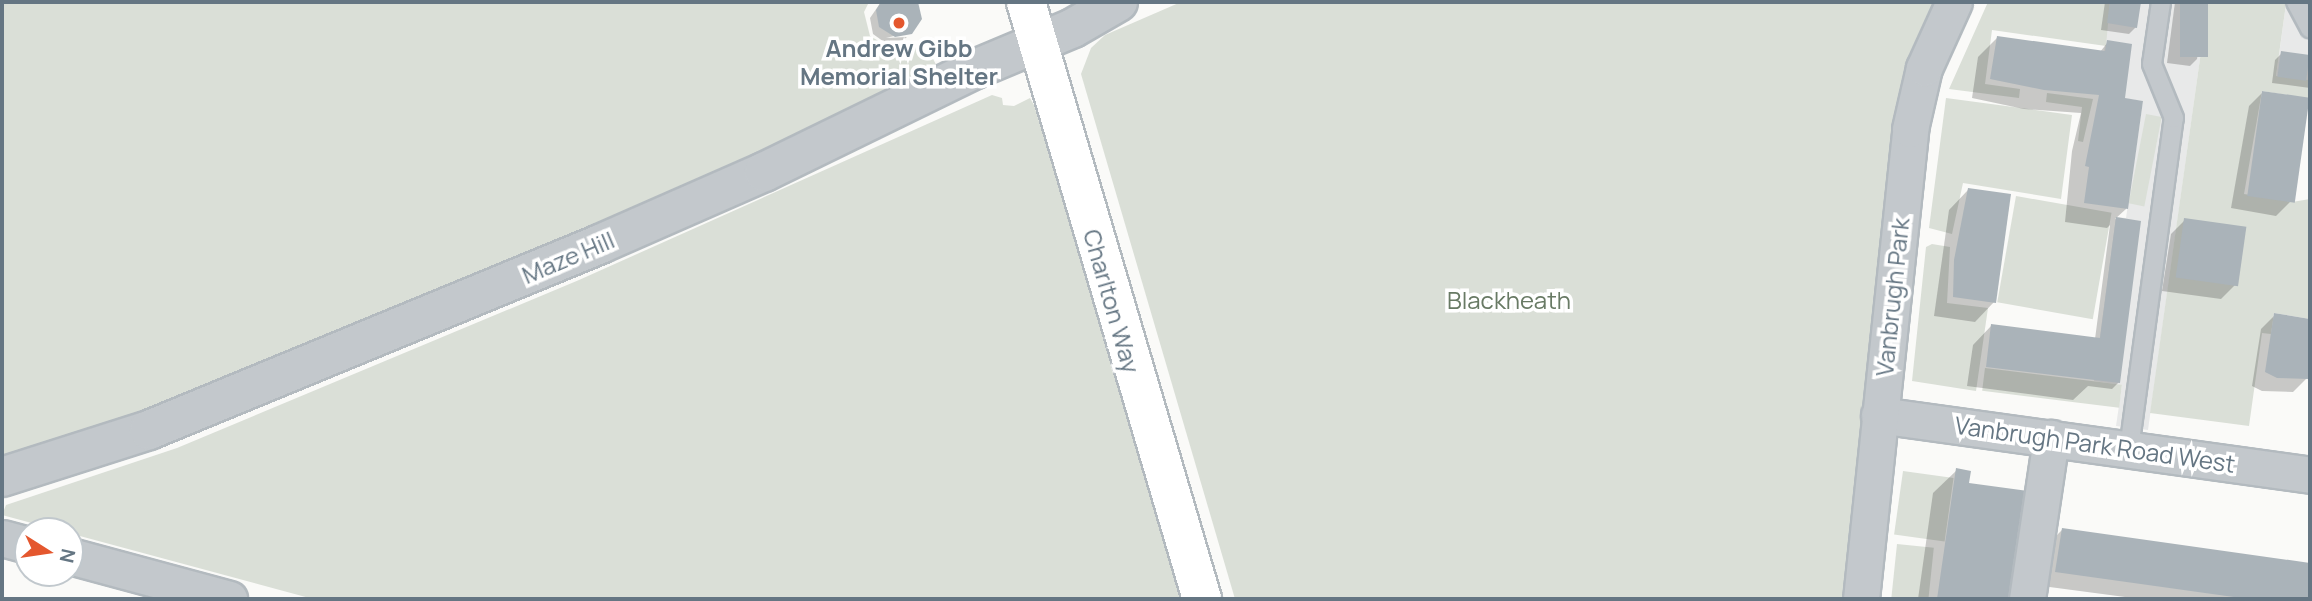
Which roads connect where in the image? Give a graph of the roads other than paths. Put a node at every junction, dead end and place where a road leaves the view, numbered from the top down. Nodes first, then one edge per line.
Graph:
1 (1026, 2) edge
2 (1118, 2) edge
3 (1954, 2) edge
4 (2161, 2) edge
5 (2296, 2) edge
6 (2310, 28) edge
7 (1038, 43) junction
8 (1879, 415) junction
9 (2051, 438) junction
10 (2129, 449) junction
11 (2310, 475) edge
12 (2, 477) edge
13 (84, 560) edge
14 (211, 597) edge
15 (1202, 599) edge
16 (1861, 599) edge
17 (2028, 599) edge

1 - 7 main road, Charlton Way
2 - 7 street, Maze Hill
3 - 8 street, Vanbrugh Park
4 - 10 lane
5 - 6 lane
7 - 12 street, Maze Hill
7 - 15 main road, Charlton Way
8 - 9 street, Vanbrugh Park Road West
8 - 16 street, Vanbrugh Park
9 - 10 street, Vanbrugh Park Road West
9 - 17 street
10 - 11 street, Vanbrugh Park Road West
13 - 14 street

